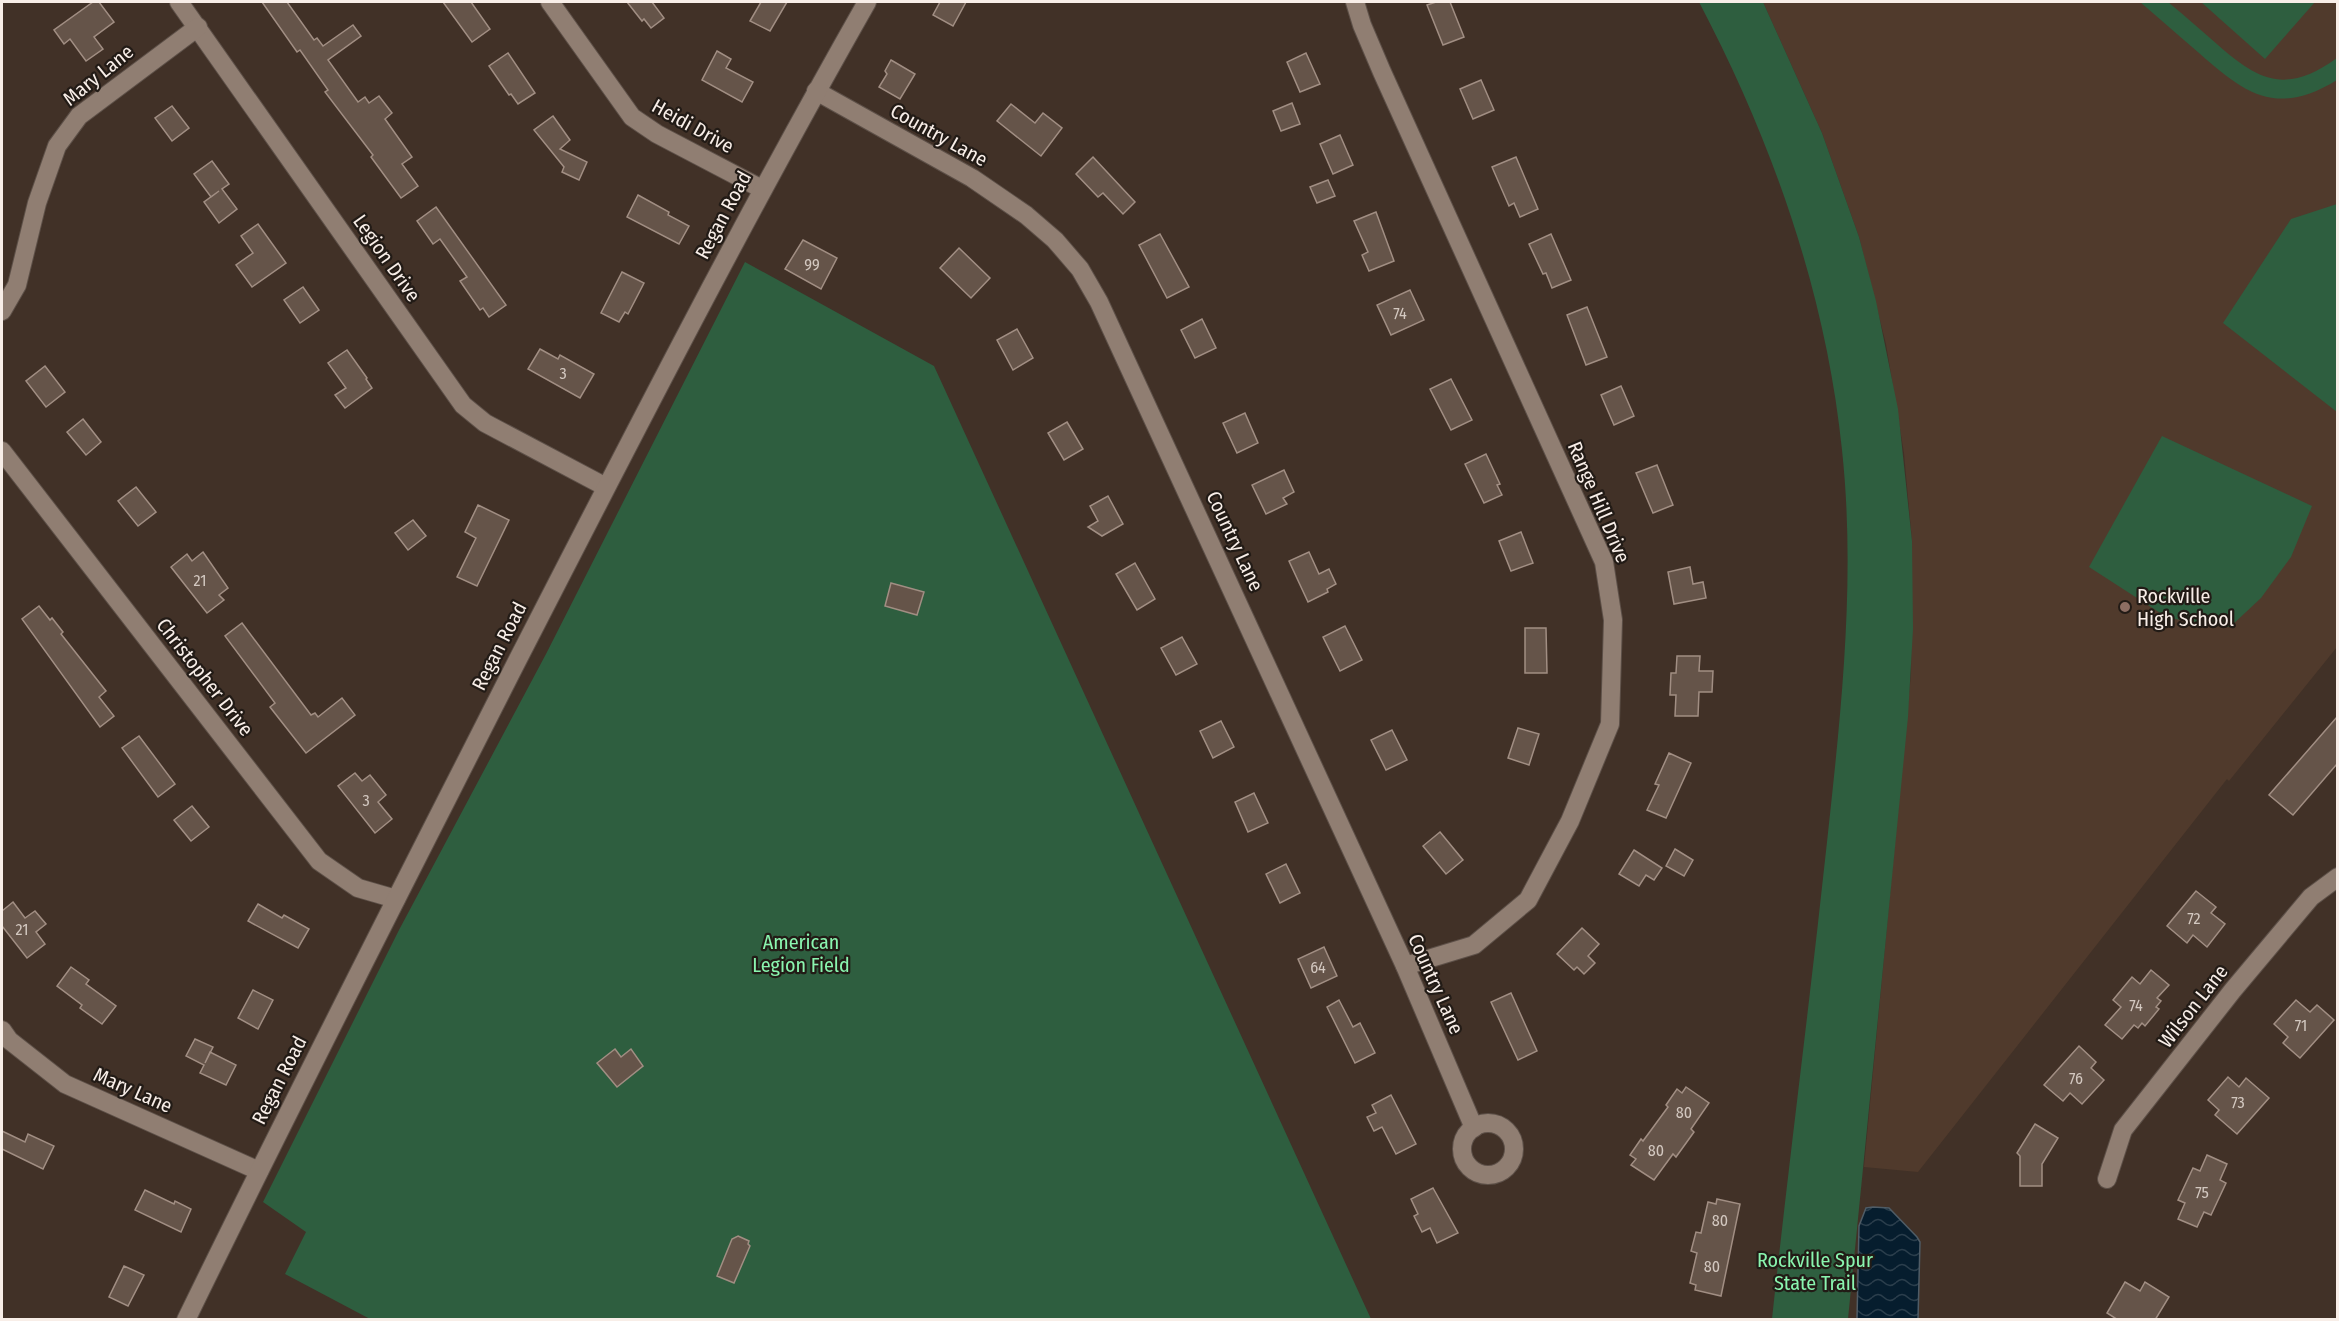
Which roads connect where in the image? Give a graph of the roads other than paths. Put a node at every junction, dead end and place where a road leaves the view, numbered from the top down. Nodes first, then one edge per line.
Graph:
1 (179, 2) edge
2 (550, 2) edge
3 (867, 2) edge
4 (1355, 2) edge
5 (198, 27) junction
6 (816, 91) junction
7 (762, 189) junction
8 (2, 311) edge
9 (2, 451) edge
10 (606, 487) junction
11 (2337, 877) edge
12 (396, 899) junction
13 (1405, 966) junction
14 (2, 1030) edge
15 (1474, 1128) dead end
16 (259, 1171) junction
17 (2107, 1179) dead end
18 (186, 1320) edge

1 - 5 street, Legion Drive
2 - 7 street, Heidi Drive
3 - 6 street, Regan Road
4 - 13 street, Range Hill Drive
5 - 8 street, Mary Lane
5 - 10 street, Legion Drive
6 - 7 street, Regan Road
6 - 13 street, Country Lane
7 - 10 street, Regan Road
9 - 12 street, Christopher Drive
10 - 12 street, Regan Road
11 - 17 street, Wilson Lane
12 - 16 street, Regan Road
13 - 15 street, Country Lane
14 - 16 street, Mary Lane
16 - 18 street, Regan Road

